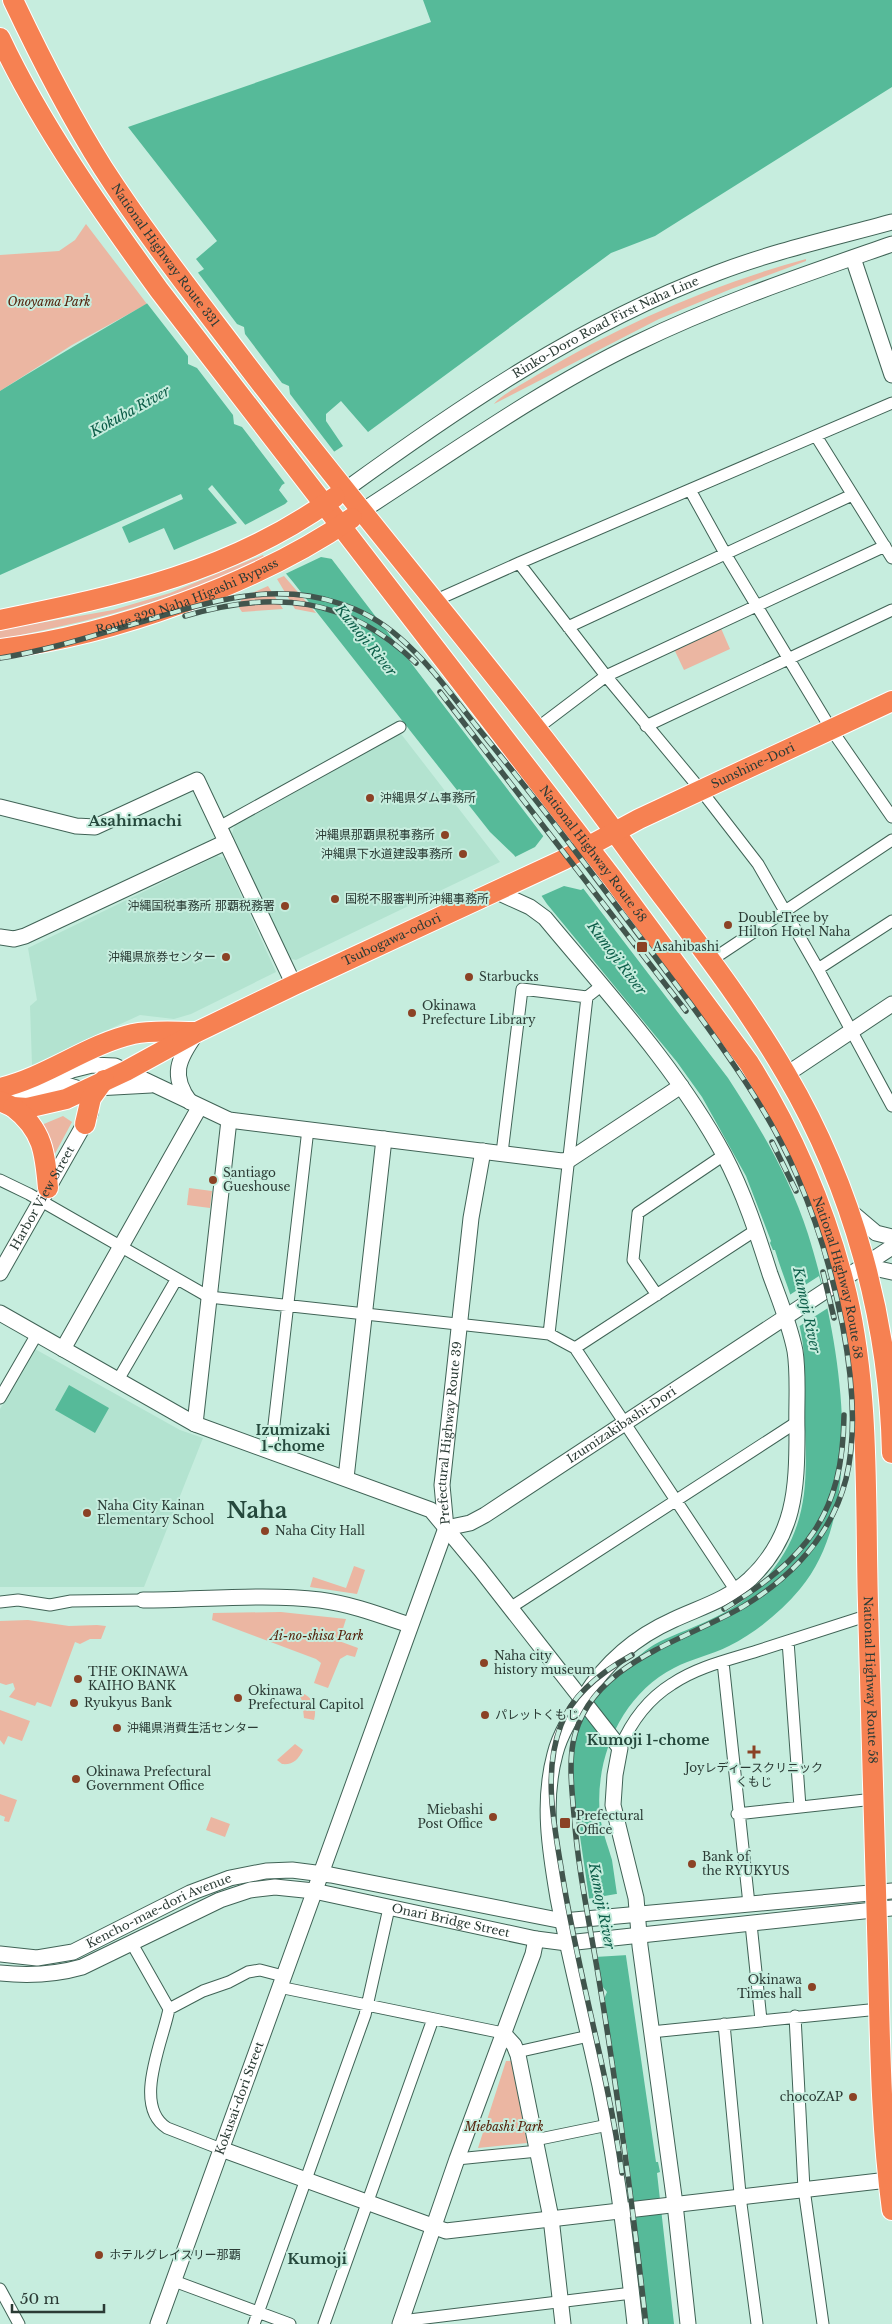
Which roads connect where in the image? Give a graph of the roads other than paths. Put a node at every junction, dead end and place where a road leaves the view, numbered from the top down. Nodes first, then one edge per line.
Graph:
1 (13, 0) edge
2 (0, 38) edge
3 (892, 222) edge
4 (892, 244) edge
5 (853, 258) junction
6 (892, 375) edge
7 (892, 403) edge
8 (816, 436) junction
9 (345, 490) junction
10 (690, 490) junction
11 (852, 495) junction
12 (324, 505) junction
13 (362, 511) junction
14 (341, 526) junction
15 (885, 546) junction
16 (726, 555) junction
17 (892, 558) edge
18 (519, 563) junction
19 (434, 601) junction
20 (757, 606) junction
21 (892, 610) edge
22 (0, 620) edge
23 (568, 627) junction
24 (0, 649) edge
25 (789, 659) junction
26 (606, 676) junction
27 (892, 701) edge
28 (646, 726) junction
29 (400, 727) dead end
30 (536, 729) junction
31 (831, 729) junction
32 (700, 789) junction
33 (0, 806) edge
34 (892, 816) edge
35 (219, 827) junction
36 (615, 831) junction
37 (892, 840) edge
38 (226, 842) junction
39 (588, 846) junction
40 (497, 892) junction
41 (786, 911) junction
42 (892, 921) edge
43 (0, 938) edge
44 (710, 961) junction
45 (818, 969) junction
46 (294, 985) junction
47 (601, 986) junction
48 (587, 997) junction
49 (892, 1004) edge
50 (197, 1032) junction
51 (851, 1032) junction
52 (173, 1033) junction
53 (120, 1069) junction
54 (787, 1074) junction
55 (37, 1075) junction
56 (152, 1085) junction
57 (682, 1086) junction
58 (0, 1089) edge
59 (95, 1097) junction
60 (6, 1104) edge
61 (195, 1105) junction
62 (892, 1106) edge
63 (229, 1120) junction
64 (308, 1129) junction
65 (384, 1139) junction
66 (483, 1151) junction
67 (502, 1153) junction
68 (724, 1155) junction
69 (569, 1160) junction
70 (0, 1180) edge
71 (44, 1195) junction
72 (850, 1211) junction
73 (756, 1230) junction
74 (892, 1236) edge
75 (120, 1247) junction
76 (892, 1247) edge
77 (865, 1266) junction
78 (892, 1272) edge
79 (0, 1273) edge
80 (176, 1280) junction
81 (843, 1280) junction
82 (658, 1295) junction
83 (209, 1297) junction
84 (288, 1306) junction
85 (0, 1313) edge
86 (366, 1315) junction
87 (789, 1315) junction
88 (460, 1325) junction
89 (36, 1334) junction
90 (549, 1334) junction
91 (575, 1348) junction
92 (63, 1349) junction
93 (118, 1380) junction
94 (0, 1398) edge
95 (796, 1422) junction
96 (195, 1424) junction
97 (624, 1424) junction
98 (892, 1440) edge
99 (270, 1452) junction
100 (892, 1453) edge
101 (346, 1478) junction
102 (675, 1500) junction
103 (446, 1528) junction
104 (736, 1591) junction
105 (143, 1600) joint
106 (0, 1602) edge
107 (510, 1608) junction
108 (869, 1615) junction
109 (409, 1625) junction
110 (788, 1641) junction
111 (723, 1662) junction
112 (582, 1700) junction
113 (620, 1748) junction
114 (874, 1799) junction
115 (800, 1807) junction
116 (738, 1814) junction
117 (320, 1873) junction
118 (314, 1890) junction
119 (884, 1900) edge
120 (749, 1904) junction
121 (388, 1908) junction
122 (631, 1914) junction
123 (563, 1921) junction
124 (751, 1924) junction
125 (633, 1936) junction
126 (536, 1939) junction
127 (131, 1942) junction
128 (567, 1943) junction
129 (0, 1959) edge
130 (0, 1973) edge
131 (281, 1982) junction
132 (367, 2006) junction
133 (170, 2009) junction
134 (879, 2009) junction
135 (795, 2016) junction
136 (433, 2018) junction
137 (761, 2020) junction
138 (724, 2024) junction
139 (651, 2032) junction
140 (503, 2034) junction
141 (589, 2036) junction
142 (517, 2052) junction
143 (608, 2125) junction
144 (536, 2146) junction
145 (221, 2149) junction
146 (458, 2158) junction
147 (305, 2180) junction
148 (888, 2180) junction
149 (804, 2190) junction
150 (740, 2196) junction
151 (367, 2202) junction
152 (670, 2204) junction
153 (627, 2209) junction
154 (892, 2210) edge
155 (551, 2218) junction
156 (433, 2227) junction
157 (174, 2281) junction
158 (0, 2289) edge
159 (632, 2293) junction
160 (560, 2301) junction
161 (258, 2312) junction
162 (400, 2323) edge
163 (19, 2324) edge
164 (158, 2324) edge
165 (254, 2324) edge
166 (290, 2324) edge
167 (324, 2324) edge
168 (563, 2324) edge
169 (635, 2324) edge
170 (688, 2324) edge
171 (757, 2324) edge
172 (823, 2324) edge

1 - 9 highway, National Highway Route 331
2 - 12 highway, National Highway Route 331
3 - 9 street, Rinko-Doro Road First Naha Line
4 - 5 street
5 - 6 street
5 - 13 street
7 - 8 street
8 - 10 street
8 - 11 street
9 - 12 highway, Route 329 Naha Higashi Bypass
9 - 13 highway
10 - 16 street
10 - 18 street
11 - 15 street
11 - 16 street
12 - 14 highway, National Highway Route 58
12 - 22 highway, Route 329 Naha Higashi Bypass
13 - 14 highway, Route 329 Naha Higashi Bypass
13 - 19 highway
14 - 24 highway, Route 329 Naha Higashi Bypass
14 - 39 highway, National Highway Route 58
15 - 17 street
15 - 20 street
16 - 20 street
16 - 23 street
18 - 19 street
18 - 23 street
19 - 30 highway
20 - 25 street
20 - 26 street
21 - 25 street
23 - 26 street
25 - 28 street
25 - 31 street
26 - 28 street
26 - 30 street
27 - 31 highway, Sunshine-Dori
28 - 32 street
29 - 35 street
30 - 36 highway
31 - 32 highway, Sunshine-Dori
31 - 34 street
32 - 36 highway, Sunshine-Dori
32 - 41 street
33 - 35 street
35 - 38 street
36 - 39 highway, Sunshine-Dori
36 - 44 highway
37 - 41 street
38 - 43 street
38 - 46 street
39 - 40 highway, Tsubogawa-odori
39 - 81 highway, National Highway Route 58
40 - 46 highway, Tsubogawa-odori
40 - 47 street
41 - 44 street
41 - 45 street
42 - 45 street
44 - 54 highway
45 - 51 street
46 - 50 highway, Tsubogawa-odori
47 - 48 street
47 - 57 street
48 - 67 street
48 - 69 street
49 - 51 street
50 - 52 highway, Tsubogawa-odori
50 - 53 highway, Tsubogawa-odori
50 - 61 street
51 - 54 street
51 - 62 street
52 - 53 highway
52 - 55 highway, Tsubogawa-odori
53 - 55 street
53 - 56 street
53 - 59 highway, Tsubogawa-odori
54 - 72 highway
55 - 58 highway, Tsubogawa-odori
56 - 59 street
56 - 61 street
57 - 68 street
57 - 69 street
58 - 59 street
59 - 60 highway, Tsubogawa-odori
59 - 71 street, Harbor View Street
60 - 71 highway
61 - 63 street
61 - 75 street
63 - 64 street
63 - 83 street
64 - 65 street
64 - 84 street
65 - 66 street
65 - 86 street
66 - 67 street
66 - 88 street, Prefectural Highway Route 39
67 - 69 street
68 - 73 street
68 - 82 street
69 - 90 street
70 - 71 street
71 - 75 street
71 - 79 street, Harbor View Street
72 - 74 street
72 - 77 highway
73 - 82 street
73 - 87 street
75 - 80 street
75 - 92 street
76 - 77 street
77 - 78 street
77 - 81 street
77 - 98 highway
80 - 83 street
80 - 93 street
81 - 87 street, Izumizakibashi-Dori
81 - 108 highway, National Highway Route 58
82 - 91 street
83 - 84 street
83 - 96 street
84 - 86 street
84 - 99 street
85 - 89 street
86 - 88 street
86 - 101 street
87 - 95 street
87 - 97 street, Izumizakibashi-Dori
88 - 90 street
88 - 103 street, Prefectural Highway Route 39
89 - 92 street
89 - 94 street
90 - 91 street
91 - 97 street
92 - 93 street
93 - 96 street
95 - 102 street
95 - 104 street
96 - 99 street
97 - 102 street
97 - 103 street, Izumizakibashi-Dori
98 - 100 highway
99 - 101 street
101 - 103 street
102 - 104 street
102 - 107 street
103 - 107 street
103 - 109 street, Prefectural Highway Route 39
104 - 112 street
105 - 106 street
105 - 109 street
107 - 112 street
108 - 110 street
108 - 114 highway, National Highway Route 58
109 - 117 street, Prefectural Highway Route 39
110 - 111 street
110 - 115 street
111 - 113 street
111 - 116 street
112 - 113 street
112 - 123 street
113 - 122 street
114 - 115 street
114 - 119 highway, National Highway Route 58
115 - 116 street
116 - 120 street
117 - 118 street, Kokusai-dori Street
117 - 123 street, Onari Bridge Street
117 - 129 street, Kencho-mae-dori Avenue
118 - 121 street, Onari Bridge Street
118 - 127 street, Kencho-mae-dori Avenue
118 - 131 street, Kokusai-dori Street
119 - 120 street
119 - 124 street
119 - 134 highway, National Highway Route 58
120 - 122 street
121 - 126 street, Onari Bridge Street
121 - 132 street
122 - 123 street, Onari Bridge Street
122 - 125 street
123 - 128 street
124 - 125 street
124 - 137 street
125 - 128 street, Onari Bridge Street
125 - 139 street
126 - 128 street, Onari Bridge Street
126 - 140 street
127 - 130 street, Kencho-mae-dori Avenue
127 - 133 street
128 - 141 street
131 - 132 street
131 - 133 street
131 - 145 street, Kokusai-dori Street
132 - 136 street
132 - 147 street
133 - 145 street
134 - 135 street
134 - 148 highway, National Highway Route 58
135 - 137 street
135 - 149 street
136 - 140 street
136 - 151 street
137 - 138 street
138 - 139 street
138 - 150 street
139 - 152 street
140 - 142 street
140 - 146 street
141 - 142 street
141 - 143 street
142 - 144 street
143 - 144 street
143 - 153 street
144 - 146 street
144 - 155 street
145 - 147 street
145 - 157 street, Kokusai-dori Street
146 - 156 street
147 - 151 street
147 - 161 street
148 - 149 street
148 - 154 highway, National Highway Route 58
149 - 150 street
149 - 172 street
150 - 152 street
150 - 171 street
151 - 156 street
151 - 167 street
152 - 153 street
152 - 170 street
153 - 155 street
153 - 159 street
155 - 156 street
155 - 160 street
156 - 162 street
157 - 161 street
157 - 164 street, Kokusai-dori Street
158 - 163 street
159 - 160 street
159 - 169 street
160 - 162 street
160 - 168 street
161 - 165 street
161 - 166 street

